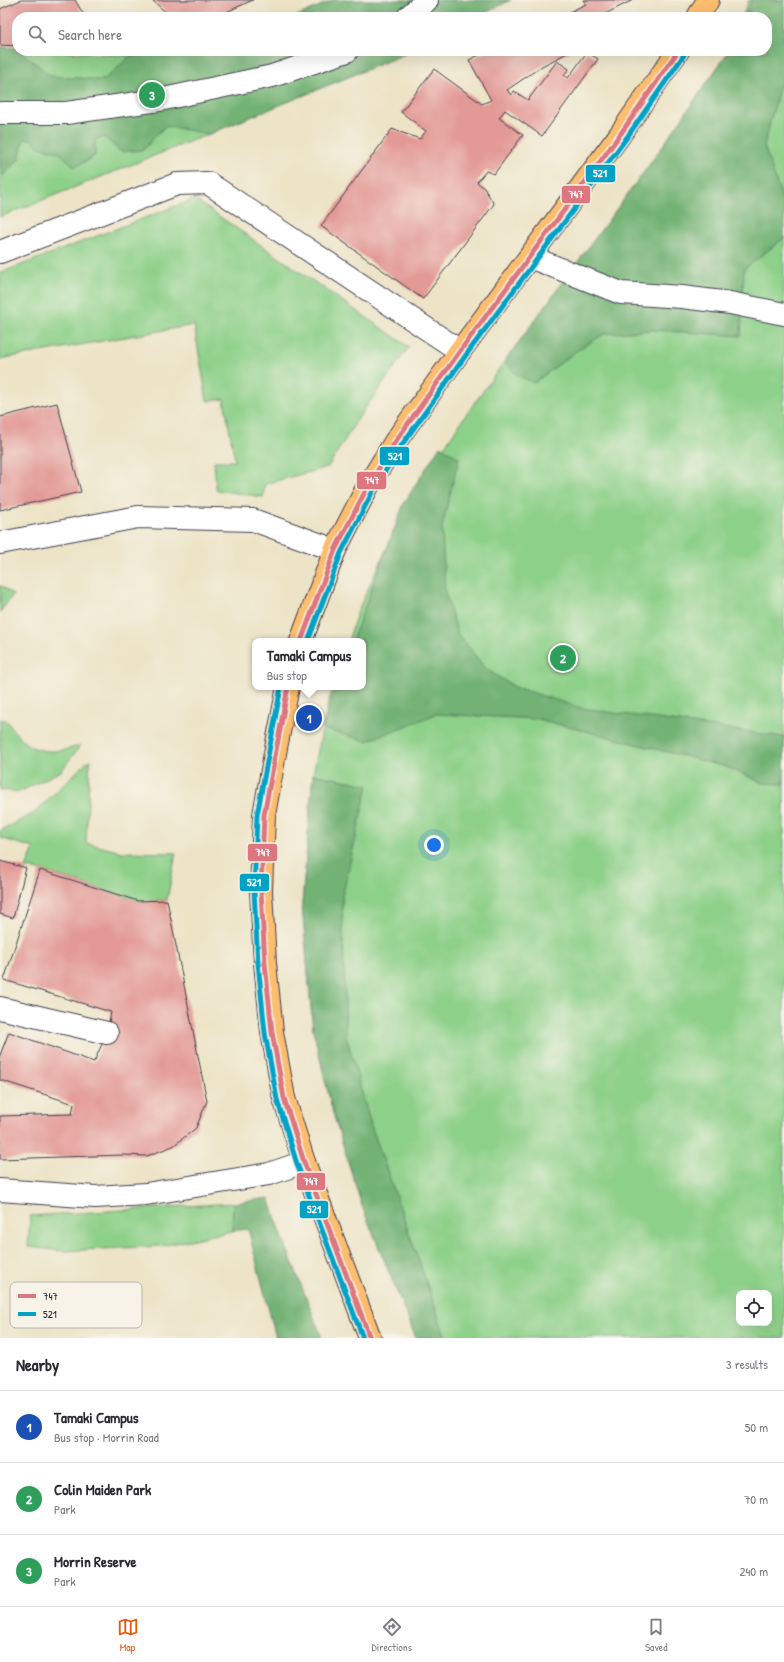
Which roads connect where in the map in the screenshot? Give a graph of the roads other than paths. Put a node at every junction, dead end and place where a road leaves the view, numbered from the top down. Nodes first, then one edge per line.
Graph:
1 (427, 0) edge
2 (708, 0) edge
3 (414, 12) edge
4 (701, 12) edge
5 (332, 56) edge
6 (675, 56) edge
7 (1, 113) dead end
8 (0, 252) edge
9 (530, 257) junction
10 (784, 314) edge
11 (460, 351) junction
12 (0, 543) edge
13 (335, 550) junction
14 (302, 638) edge
15 (287, 690) edge
16 (0, 1008) edge
17 (107, 1033) dead end
18 (304, 1162) junction
19 (0, 1190) edge
20 (370, 1338) edge

1 - 3 street
2 - 4 main road
5 - 7 street
6 - 9 main road
8 - 11 street
9 - 10 street
9 - 11 main road
11 - 13 main road
12 - 13 street
13 - 14 main road
15 - 18 main road
16 - 17 street
18 - 19 street
18 - 20 main road

